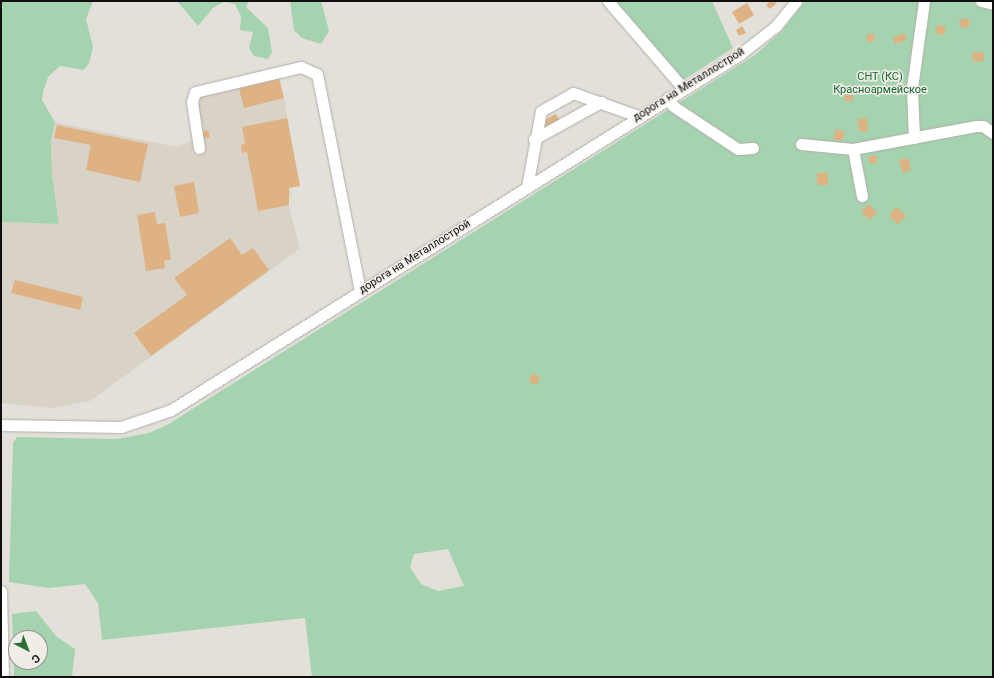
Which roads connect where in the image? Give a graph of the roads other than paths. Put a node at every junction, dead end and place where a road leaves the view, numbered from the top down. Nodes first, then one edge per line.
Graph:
1 (608, 1) edge
2 (796, 1) edge
3 (924, 1) edge
4 (981, 1) edge
5 (993, 4) edge
6 (684, 88) junction
7 (668, 98) junction
8 (601, 102) junction
9 (638, 116) junction
10 (993, 133) edge
11 (914, 138) junction
12 (534, 139) junction
13 (801, 144) dead end
14 (199, 148) dead end
15 (753, 148) dead end
16 (853, 149) junction
17 (527, 187) junction
18 (862, 196) dead end
19 (360, 291) junction
20 (1, 425) edge
21 (1, 591) edge
22 (1, 611) edge
23 (3, 677) edge

1 - 6 street
2 - 6 street, дорога на Металлострой
3 - 11 street
4 - 5 street
6 - 7 street, дорога на Металлострой
7 - 9 street, дорога на Металлострой
7 - 15 street
8 - 9 street
8 - 12 street
8 - 12 street
9 - 17 street, дорога на Металлострой
10 - 11 street
11 - 16 street
12 - 17 street
13 - 16 street
14 - 19 street
16 - 18 street
17 - 19 street, дорога на Металлострой
19 - 20 street, дорога на Металлострой
21 - 22 street
22 - 23 street

